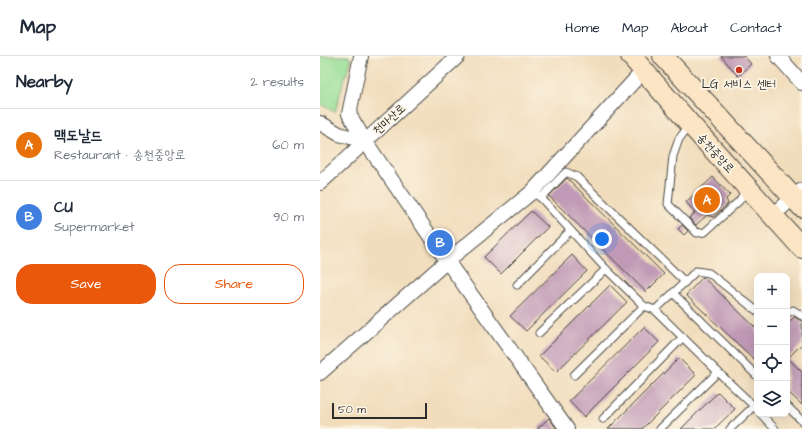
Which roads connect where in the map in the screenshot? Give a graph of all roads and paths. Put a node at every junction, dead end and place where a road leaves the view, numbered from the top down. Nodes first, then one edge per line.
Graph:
1 (361, 56) edge
2 (458, 56) edge
3 (663, 56) edge
4 (778, 56) edge
5 (638, 63) edge
6 (802, 83) edge
7 (320, 123) edge
8 (690, 124) junction
9 (365, 141) junction
10 (320, 183) edge
11 (747, 188) junction
12 (537, 195) junction
13 (799, 198) edge
14 (772, 216) junction
15 (570, 231) junction
16 (802, 248) edge
17 (447, 261) junction
18 (606, 269) junction
19 (685, 282) junction
20 (517, 285) dead end
21 (673, 293) junction
22 (644, 306) junction
23 (754, 309) edge
24 (655, 310) junction
25 (790, 312) edge
26 (802, 316) edge
27 (539, 333) dead end
28 (683, 338) junction
29 (718, 372) junction
30 (320, 373) edge
31 (754, 373) edge
32 (574, 375) dead end
33 (754, 407) edge
34 (754, 409) edge
35 (790, 409) edge
36 (764, 417) edge
37 (603, 419) dead end
38 (802, 421) edge
39 (567, 429) edge
40 (660, 429) edge
41 (730, 429) edge
42 (775, 429) edge

1 - 9 street
2 - 9 street, 천마산로
3 - 13 street
4 - 6 street
5 - 8 street, 송천중앙로
5 - 12 street
7 - 9 street
8 - 11 street, 송천중앙로
8 - 11 lane
9 - 10 street, 천마산로
9 - 17 street
11 - 14 street, 송천중앙로
12 - 15 lane
12 - 17 street
12 - 19 lane
13 - 14 street
14 - 16 street, 송천중앙로
15 - 18 lane
15 - 20 lane
17 - 30 street
17 - 39 street
18 - 22 lane
18 - 27 lane
19 - 21 lane
19 - 23 lane
21 - 24 lane
21 - 31 lane
22 - 24 lane
22 - 32 lane
24 - 28 lane
25 - 26 lane
28 - 29 lane
28 - 37 lane
29 - 33 lane
29 - 40 lane
34 - 41 lane
35 - 38 lane
36 - 42 lane

